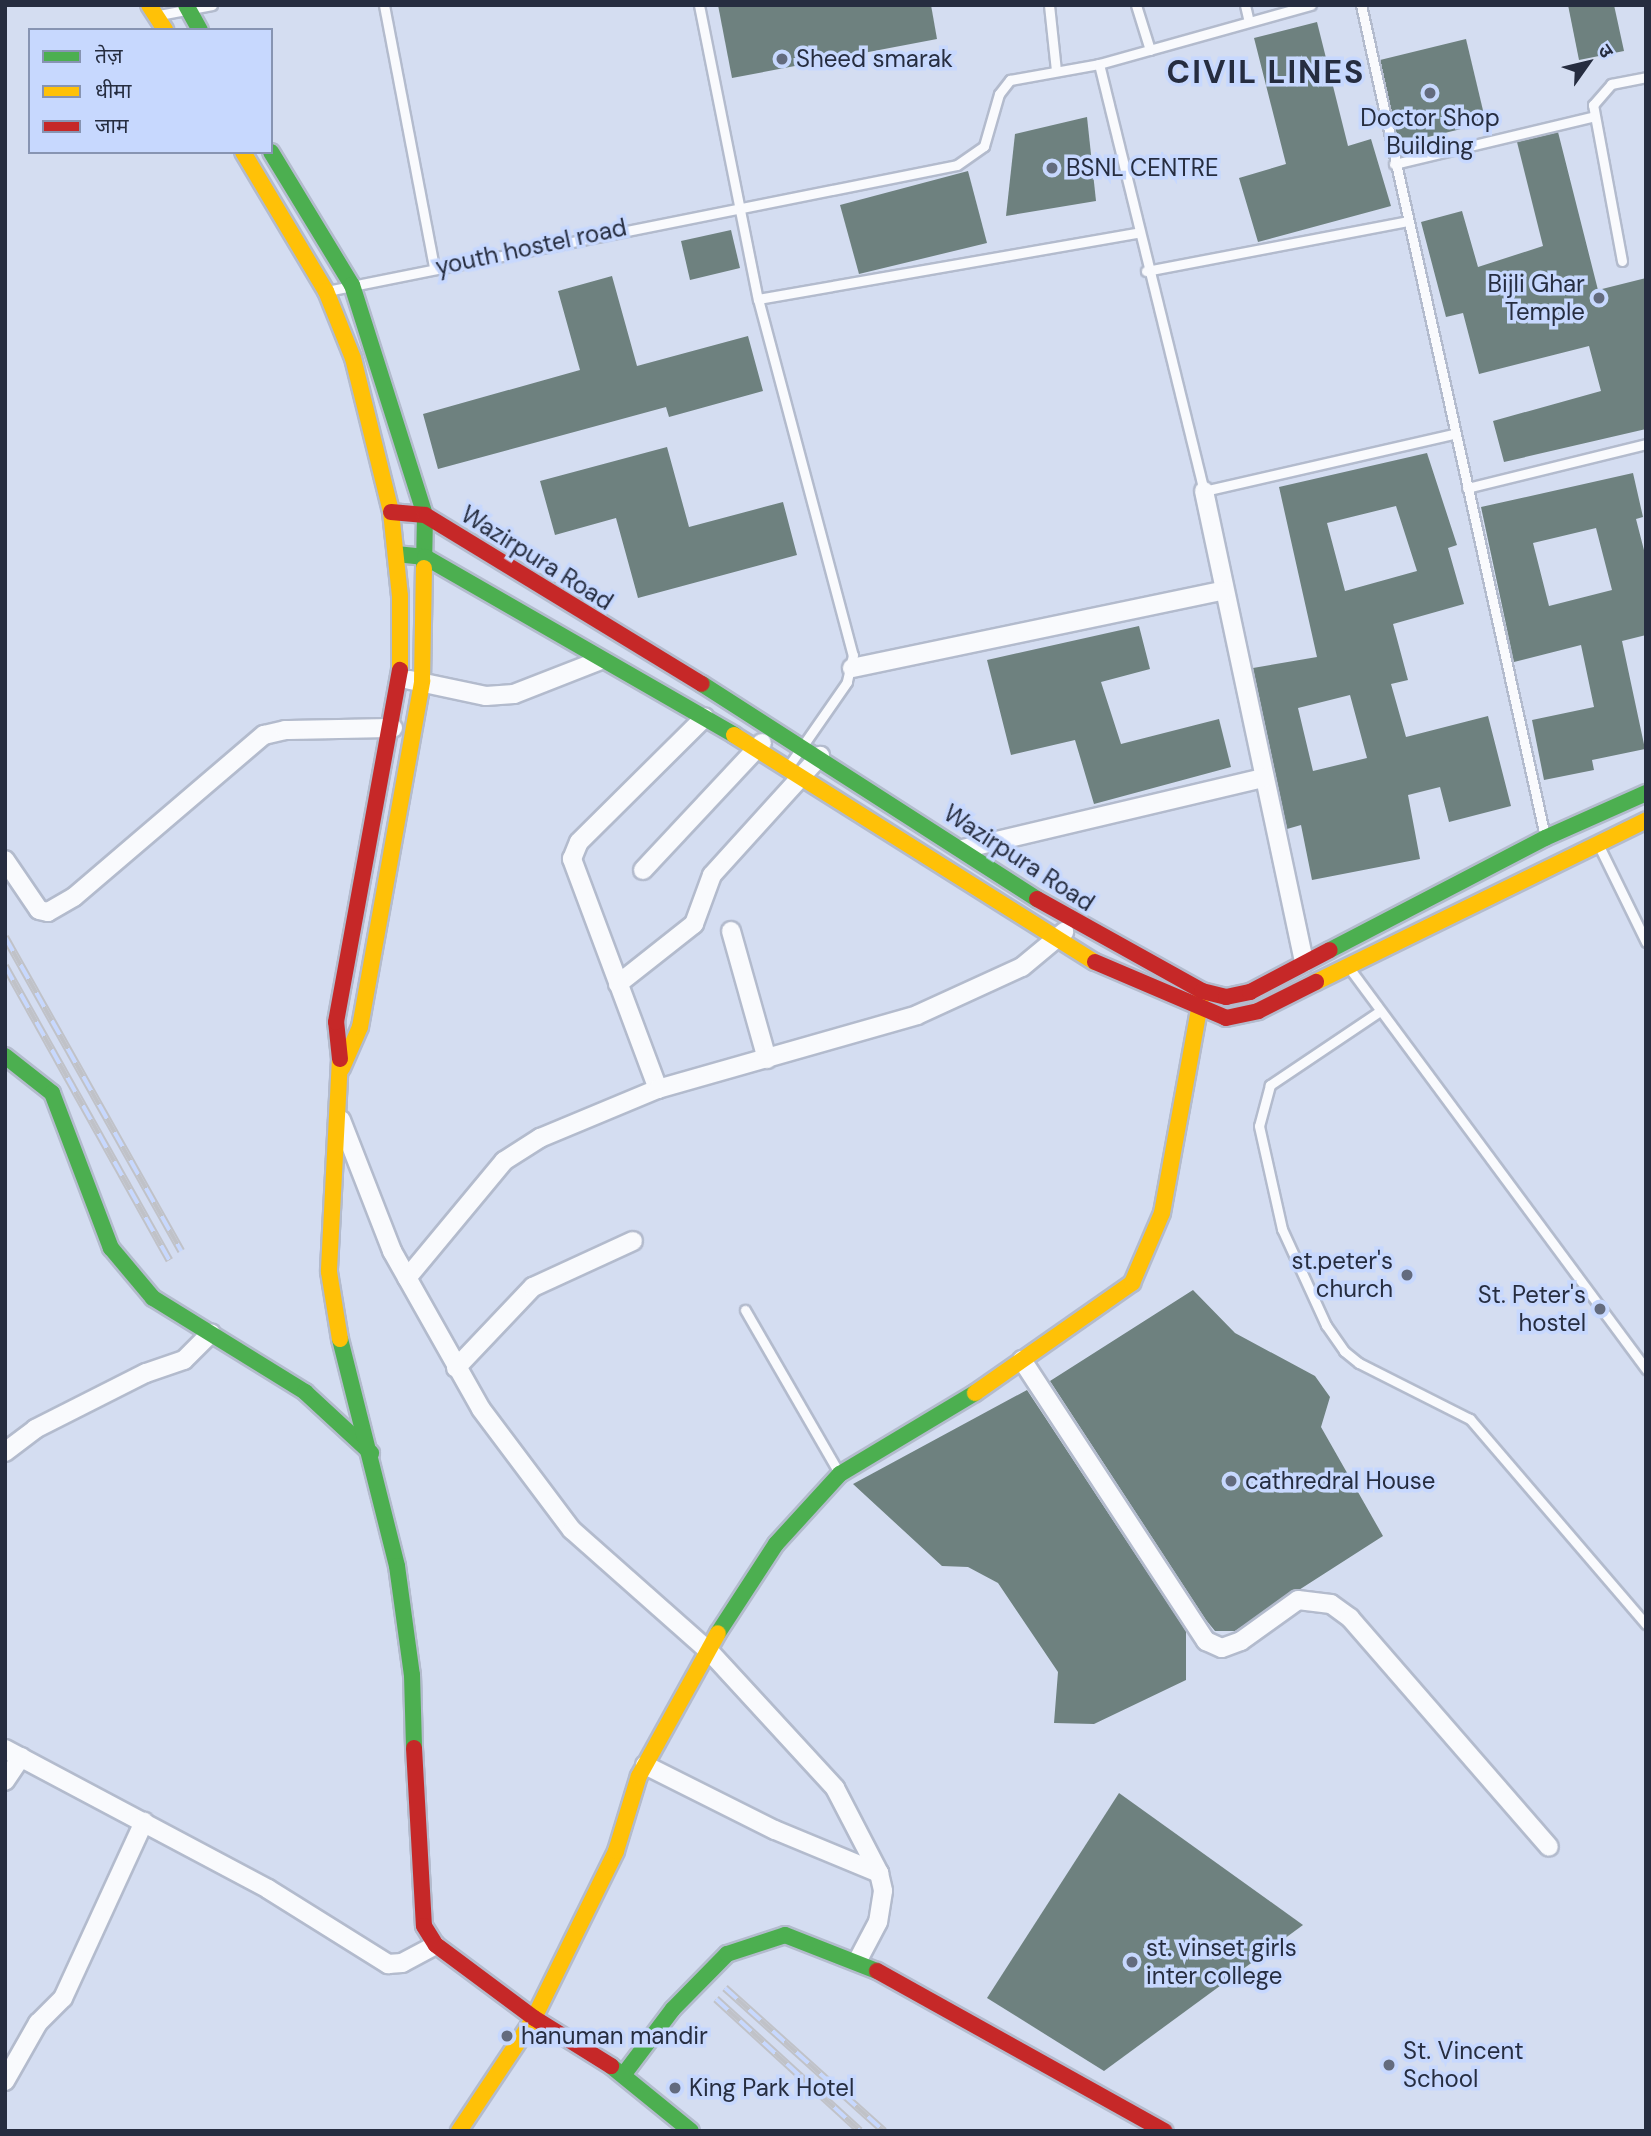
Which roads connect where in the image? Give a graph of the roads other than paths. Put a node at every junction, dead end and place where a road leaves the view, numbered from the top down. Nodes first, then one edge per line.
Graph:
1 (212, 5) edge
2 (384, 5) edge
3 (699, 5) edge
4 (1049, 5) edge
5 (1136, 5) edge
6 (1245, 5) edge
7 (1311, 5) edge
8 (1361, 5) edge
9 (187, 8) edge
10 (157, 17) edge
11 (1249, 22) junction
12 (199, 28) edge
13 (1150, 50) junction
14 (1099, 64) junction
15 (1056, 71) junction
16 (1646, 77) edge
17 (1591, 117) junction
18 (244, 154) edge
19 (272, 154) edge
20 (1394, 164) junction
21 (737, 205) junction
22 (1408, 221) junction
23 (1137, 233) junction
24 (1622, 261) dead end
25 (434, 267) junction
26 (1146, 271) junction
27 (352, 285) junction
28 (326, 291) junction
29 (758, 299) junction
30 (1453, 433) junction
31 (1646, 444) edge
32 (1467, 488) junction
33 (1204, 491) junction
34 (391, 512) junction
35 (425, 515) junction
36 (396, 554) junction
37 (425, 557) junction
38 (1224, 590) junction
39 (601, 660) junction
40 (852, 668) junction
41 (400, 679) junction
42 (422, 681) junction
43 (705, 717) junction
44 (393, 728) junction
45 (774, 730) junction
46 (802, 748) junction
47 (756, 750) junction
48 (820, 757) junction
49 (787, 768) junction
50 (804, 778) junction
51 (1264, 778) junction
52 (1646, 793) edge
53 (1646, 820) edge
54 (1545, 838) junction
55 (1597, 842) junction
56 (962, 849) junction
57 (5, 860) edge
58 (643, 870) dead end
59 (1073, 922) junction
60 (732, 931) dead end
61 (1059, 938) junction
62 (1646, 942) edge
63 (1304, 963) junction
64 (1347, 965) junction
65 (618, 984) junction
66 (1200, 999) junction
67 (1380, 1011) junction
68 (5, 1056) edge
69 (767, 1059) junction
70 (341, 1072) junction
71 (658, 1089) junction
72 (336, 1107) junction
73 (633, 1241) dead end
74 (407, 1278) junction
75 (745, 1310) dead end
76 (211, 1333) junction
77 (1022, 1360) junction
78 (456, 1368) junction
79 (1646, 1369) edge
80 (5, 1452) edge
81 (372, 1454) junction
82 (840, 1474) junction
83 (1646, 1624) edge
84 (710, 1652) junction
85 (13, 1753) edge
86 (646, 1765) junction
87 (5, 1781) edge
88 (144, 1822) junction
89 (1549, 1847) dead end
90 (879, 1873) junction
91 (436, 1945) junction
92 (858, 1960) junction
93 (534, 2018) junction
94 (624, 2074) junction
95 (5, 2081) edge
96 (459, 2131) edge
97 (691, 2131) edge
98 (1165, 2131) edge

1 - 9 lane
2 - 25 lane
3 - 21 lane
4 - 15 lane
5 - 13 lane
6 - 11 lane
7 - 11 lane
8 - 20 lane
9 - 10 lane
9 - 12 main road
11 - 13 lane
13 - 14 lane
14 - 15 lane
14 - 23 lane
15 - 21 lane, youth hostel road
16 - 17 lane
17 - 20 lane
17 - 24 lane
18 - 28 main road
19 - 27 main road
20 - 22 lane
21 - 25 lane, youth hostel road
21 - 29 lane
22 - 26 lane
22 - 30 lane
23 - 26 lane
23 - 29 lane
25 - 27 lane, youth hostel road
26 - 33 lane
27 - 28 lane, youth hostel road
27 - 35 main road
28 - 34 main road
29 - 40 lane
30 - 32 lane
30 - 33 lane
31 - 32 lane
32 - 54 lane
33 - 38 street
34 - 35 main road, Wazirpura Road
34 - 36 main road
35 - 37 main road
35 - 45 main road, Wazirpura Road
36 - 37 main road, Wazirpura Road
36 - 41 main road
37 - 39 main road, Wazirpura Road
37 - 42 main road
38 - 40 street
38 - 51 street
39 - 42 street
39 - 43 main road, Wazirpura Road
40 - 46 lane
41 - 42 street
41 - 44 main road
42 - 70 main road
43 - 47 main road, Wazirpura Road
43 - 65 street
44 - 57 street
44 - 70 main road
45 - 46 main road, Wazirpura Road
45 - 47 street
46 - 48 main road, Wazirpura Road
46 - 49 lane
47 - 49 main road, Wazirpura Road
47 - 58 street
48 - 50 street
48 - 56 main road, Wazirpura Road
49 - 50 main road, Wazirpura Road
50 - 61 main road, Wazirpura Road
50 - 65 street
51 - 56 street
51 - 63 street
52 - 54 main road, Wazirpura Road
53 - 55 main road, Wazirpura Road
54 - 63 main road, Wazirpura Road
55 - 62 lane
55 - 64 main road, Wazirpura Road
56 - 59 main road, Wazirpura Road
59 - 61 street
59 - 66 main road, Wazirpura Road
60 - 69 street
61 - 66 main road, Wazirpura Road
61 - 69 street
63 - 66 main road, Wazirpura Road
64 - 66 main road, Wazirpura Road
64 - 67 lane
65 - 71 street
66 - 77 main road
67 - 79 lane
67 - 83 lane
68 - 76 main road
69 - 71 street
70 - 72 main road
71 - 74 street
72 - 74 street
72 - 81 main road
73 - 78 street
74 - 78 street
75 - 82 lane
76 - 80 street
76 - 81 main road
77 - 82 main road
77 - 89 street
78 - 84 street
81 - 91 main road
82 - 84 main road
84 - 86 main road
84 - 90 street
85 - 87 street
85 - 88 street
86 - 90 street
86 - 93 main road
88 - 91 street
88 - 95 street
90 - 92 street
91 - 93 main road
92 - 94 main road
92 - 98 main road
93 - 94 main road
93 - 96 main road
94 - 97 main road

